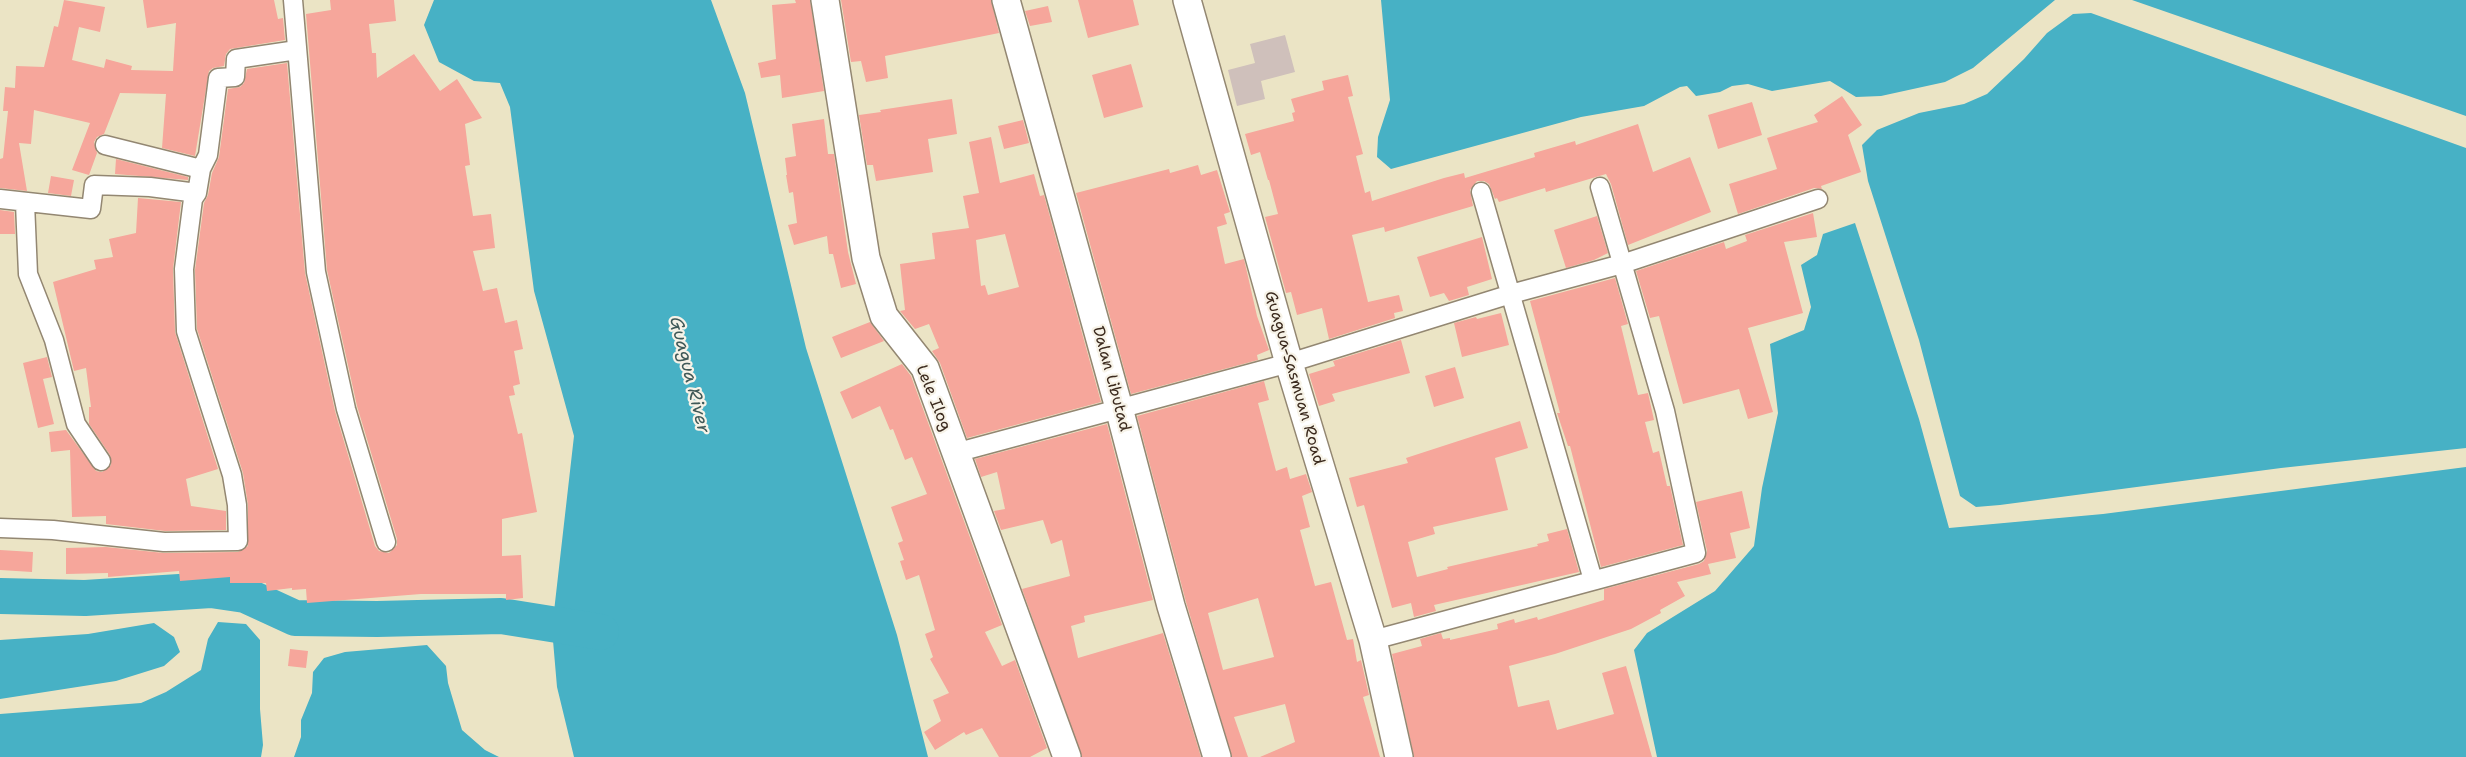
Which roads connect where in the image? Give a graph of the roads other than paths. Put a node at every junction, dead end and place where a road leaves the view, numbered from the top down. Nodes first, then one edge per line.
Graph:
1 (293, 0) edge
2 (825, 0) edge
3 (1006, 0) edge
4 (1187, 0) edge
5 (297, 50) junction
6 (105, 145) dead end
7 (201, 169) junction
8 (1600, 187) dead end
9 (1481, 192) dead end
10 (196, 193) junction
11 (1818, 198) dead end
12 (0, 199) edge
13 (25, 203) junction
14 (1622, 264) junction
15 (1511, 294) junction
16 (1289, 363) junction
17 (1119, 408) junction
18 (955, 453) junction
19 (101, 461) dead end
20 (0, 528) edge
21 (386, 543) dead end
22 (1593, 580) junction
23 (1374, 640) junction
24 (1067, 757) edge
25 (1217, 757) edge
26 (1399, 757) edge

1 - 5 street
2 - 18 street, Lele Ilog
3 - 17 street, Dalan Libutad
4 - 16 street, Guagua-Sasmuan Road
5 - 7 street
5 - 21 street
6 - 7 street
7 - 10 street
8 - 14 street
9 - 15 street
10 - 13 street
10 - 20 street
11 - 14 street
12 - 13 street
13 - 19 street
14 - 15 street
14 - 22 street
15 - 16 street
15 - 22 street
16 - 17 street
16 - 23 street, Guagua-Sasmuan Road
17 - 18 street
17 - 25 street, Dalan Libutad
18 - 24 street, Lele Ilog
22 - 23 street
23 - 26 street, Guagua-Sasmuan Road

